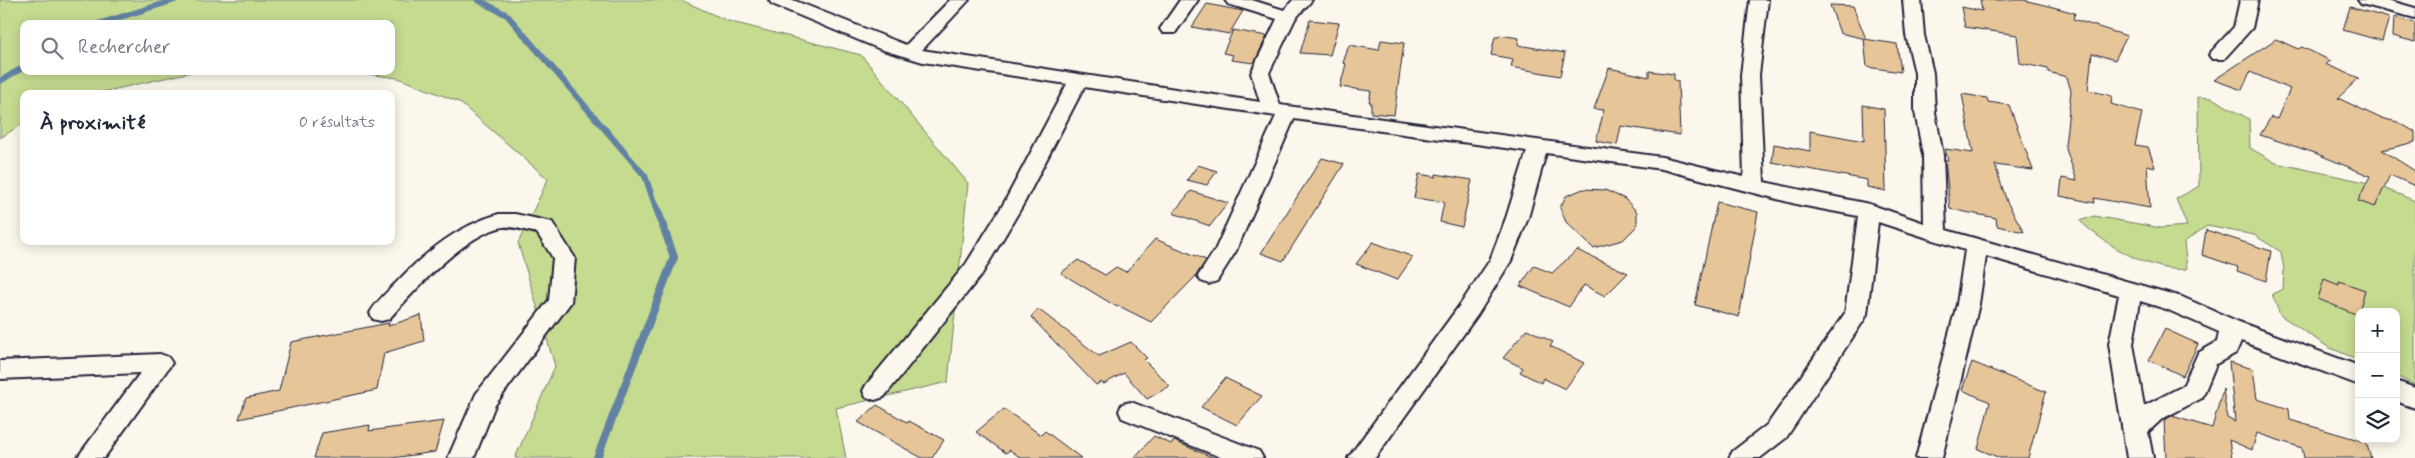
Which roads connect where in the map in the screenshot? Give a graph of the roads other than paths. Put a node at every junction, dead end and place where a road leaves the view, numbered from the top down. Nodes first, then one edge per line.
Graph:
1 (778, 0) edge
2 (960, 0) edge
3 (1190, 0) edge
4 (1234, 0) edge
5 (1303, 0) edge
6 (1759, 0) edge
7 (1912, 0) edge
8 (2249, 0) edge
9 (2367, 0) edge
10 (2415, 13) edge
11 (1287, 17) junction
12 (1169, 29) dead end
13 (910, 52) junction
14 (2218, 55) dead end
15 (1078, 81) junction
16 (1279, 111) junction
17 (1539, 146) junction
18 (1754, 186) junction
19 (1869, 211) junction
20 (1935, 234) junction
21 (1977, 245) junction
22 (1208, 276) dead end
23 (2131, 292) junction
24 (381, 313) dead end
25 (2231, 328) junction
26 (0, 370) edge
27 (2355, 374) edge
28 (875, 391) dead end
29 (2400, 392) edge
30 (2415, 399) edge
31 (1131, 411) dead end
32 (2135, 430) junction
33 (90, 458) edge
34 (461, 458) edge
35 (1250, 458) edge
36 (1361, 458) edge
37 (1742, 458) edge
38 (1929, 458) edge
39 (2140, 458) edge

1 - 13 street
2 - 13 street
3 - 12 street
4 - 11 street
5 - 11 street
6 - 18 street
7 - 20 street
8 - 14 street
9 - 10 street
11 - 16 street
13 - 15 street
15 - 16 street
15 - 28 street
16 - 17 street
16 - 22 street
17 - 18 street
17 - 36 street
18 - 19 street
19 - 20 street
19 - 37 street
20 - 21 street
21 - 23 street
21 - 38 street
23 - 25 street
23 - 32 street
24 - 34 street
25 - 27 street
25 - 32 street
26 - 33 street
29 - 30 street
31 - 35 street
32 - 39 street

